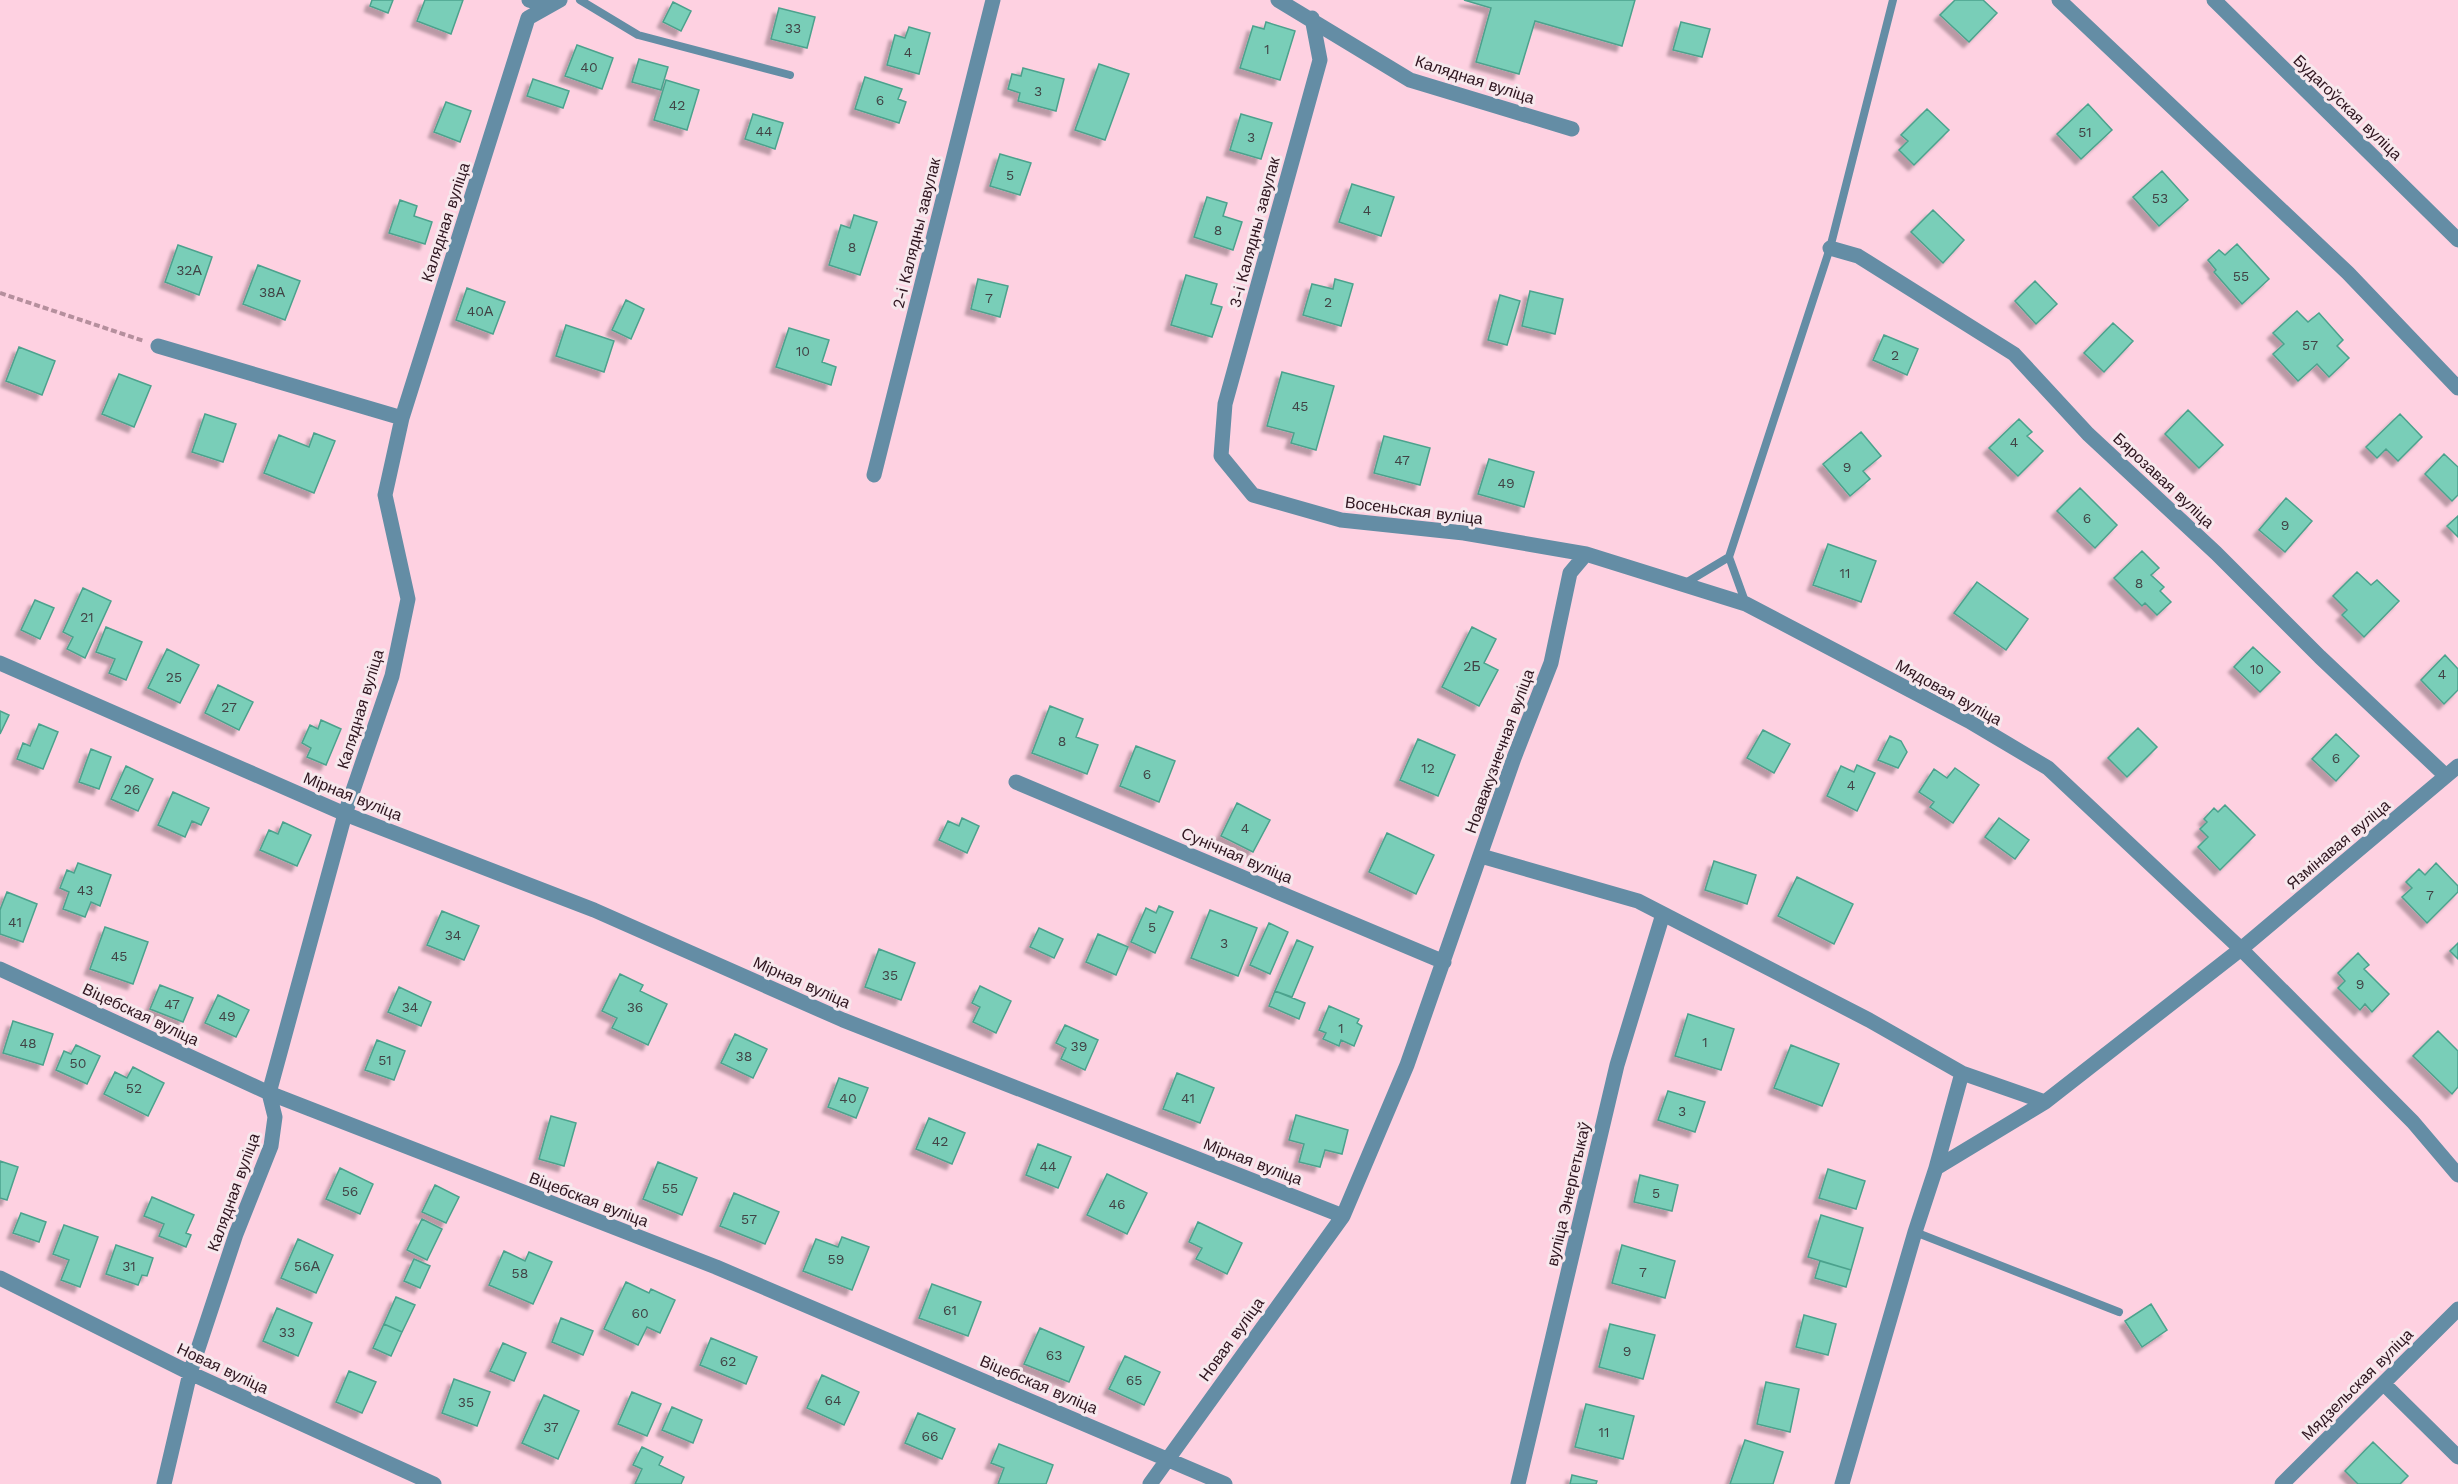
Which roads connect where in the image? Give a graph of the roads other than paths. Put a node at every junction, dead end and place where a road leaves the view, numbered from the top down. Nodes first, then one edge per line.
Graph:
1 (529, 0) edge
2 (580, 0) edge
3 (993, 0) edge
4 (1278, 0) edge
5 (1893, 0) edge
6 (2059, 0) edge
7 (2214, 0) edge
8 (555, 3) edge
9 (1312, 18) junction
10 (790, 75) dead end
11 (1572, 129) dead end
12 (2458, 240) edge
13 (1830, 249) junction
14 (158, 346) road end
15 (2458, 388) edge
16 (402, 418) junction
17 (1221, 456) joint
18 (874, 475) dead end
19 (1586, 554) junction
20 (1729, 557) junction
21 (1684, 584) junction
22 (1746, 603) junction
23 (0, 663) edge
24 (2458, 766) edge
25 (2446, 776) junction
26 (1016, 782) dead end
27 (345, 814) junction
28 (1481, 856) junction
29 (1664, 914) junction
30 (2241, 949) junction
31 (1444, 962) junction
32 (0, 969) edge
33 (1962, 1073) junction
34 (269, 1093) junction
35 (2045, 1102) junction
36 (1936, 1168) junction
37 (2458, 1175) edge
38 (1343, 1216) junction
39 (1915, 1232) junction
40 (0, 1278) edge
41 (2458, 1309) edge
42 (2119, 1312) dead end
43 (190, 1373) junction
44 (2384, 1384) junction
45 (2458, 1457) edge
46 (1167, 1458) junction
47 (164, 1484) edge
48 (434, 1484) edge
49 (1150, 1484) edge
50 (1225, 1484) edge
51 (1518, 1484) edge
52 (1842, 1484) edge
53 (2282, 1484) edge

1 - 8 street
2 - 10 lane
3 - 18 street, 2-і Калядны завулак
4 - 9 street, Калядная вуліца
5 - 13 lane
6 - 15 street
7 - 12 street, Будагоўская вуліца
8 - 16 street, Калядная вуліца
9 - 11 street, Калядная вуліца
9 - 17 street, 3-і Калядны завулак
13 - 20 lane
13 - 25 street, Бярозавая вуліца
14 - 16 street
16 - 27 street, Калядная вуліца
17 - 19 street, Восеньская вуліца
19 - 21 street, Мядовая вуліца
19 - 28 street, Ноавакузнечная вуліца
20 - 21 lane
20 - 22 lane
21 - 22 street, Мядовая вуліца
22 - 30 street, Мядовая вуліца
23 - 27 street, Мірная вуліца
24 - 25 street, Язмінавая вуліца
25 - 30 street, Язмінавая вуліца
26 - 31 street, Сунічная вуліца
27 - 34 street, Калядная вуліца
27 - 38 street, Мірная вуліца
28 - 29 street
28 - 31 street, Ноавакузнечная вуліца
29 - 33 street
29 - 51 street, вуліца Энергетыкаў
30 - 35 street, Язмінавая вуліца
30 - 37 street, Мядовая вуліца
31 - 38 street
32 - 34 street, Віцебская вуліца
33 - 35 street
33 - 36 street
34 - 43 street, Калядная вуліца
34 - 46 street, Віцебская вуліца
35 - 36 street, Язмінавая вуліца
36 - 39 street
38 - 46 street, Новая вуліца
39 - 42 lane
39 - 52 street
40 - 43 street, Новая вуліца
41 - 44 street, Мядзельская вуліца
43 - 47 street, Калядная вуліца
43 - 48 street, Новая вуліца
44 - 45 street
44 - 53 street, Мядзельская вуліца
46 - 49 street, Новая вуліца
46 - 50 street, Віцебская вуліца

